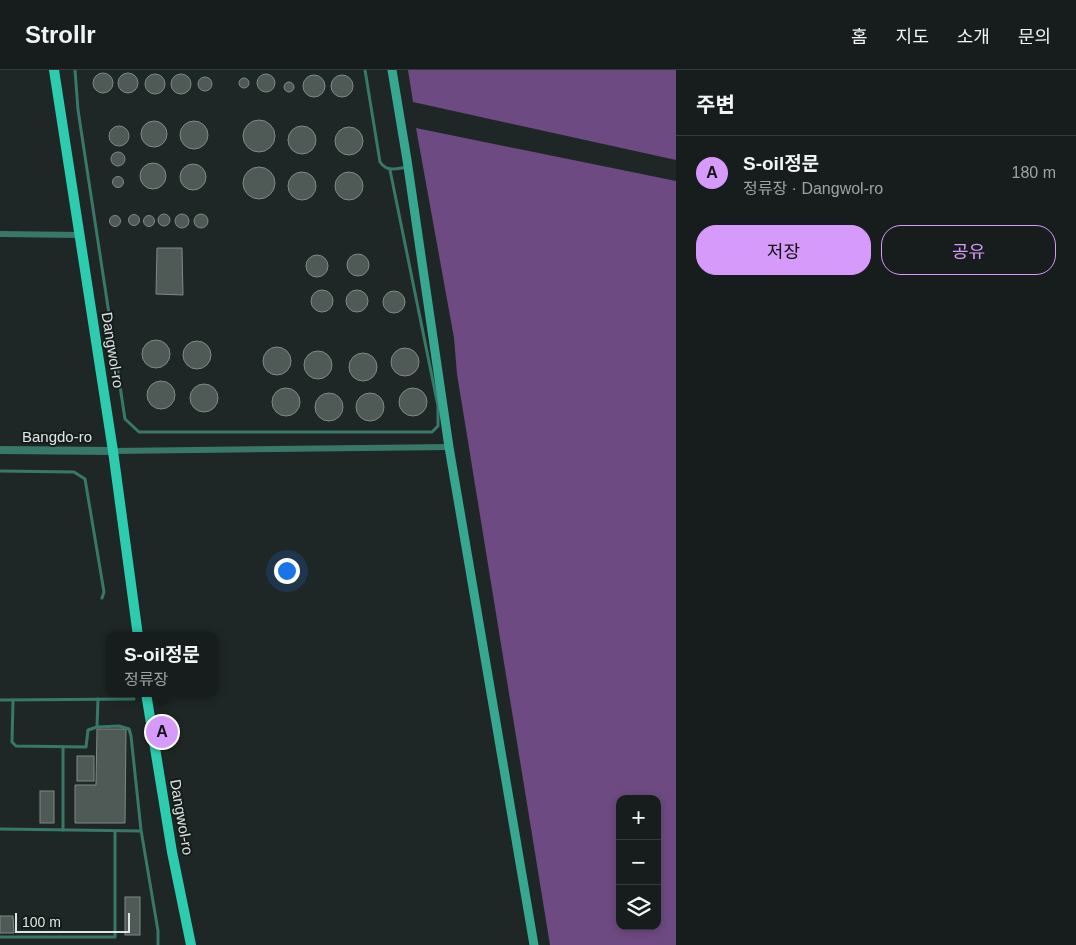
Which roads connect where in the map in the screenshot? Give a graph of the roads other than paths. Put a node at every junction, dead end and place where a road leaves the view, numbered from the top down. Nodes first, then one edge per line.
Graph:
1 (54, 70) edge
2 (75, 70) edge
3 (365, 70) edge
4 (392, 70) edge
5 (408, 167) junction
6 (390, 170) junction
7 (0, 234) edge
8 (80, 235) junction
9 (449, 447) junction
10 (0, 450) edge
11 (113, 450) junction
12 (0, 472) edge
13 (102, 598) dead end
14 (137, 632) edge
15 (147, 697) edge
16 (98, 699) junction
17 (134, 699) dead end
18 (0, 700) edge
19 (13, 700) junction
20 (97, 727) junction
21 (63, 747) junction
22 (0, 829) edge
23 (63, 830) junction
24 (115, 831) junction
25 (141, 831) junction
26 (0, 937) edge
27 (158, 945) edge
28 (191, 945) edge
29 (534, 945) edge

1 - 8 main road, Dangwol-ro
2 - 6 lane
3 - 6 lane
4 - 5 main road
5 - 6 lane
5 - 9 main road
7 - 8 street
8 - 11 main road, Dangwol-ro
9 - 11 street
9 - 29 main road
10 - 11 street, Bangdo-ro
11 - 14 main road, Dangwol-ro
12 - 13 lane
15 - 28 main road, Dangwol-ro
16 - 17 lane
16 - 19 lane
16 - 20 lane
18 - 19 lane
19 - 21 lane
20 - 21 lane
20 - 25 lane
21 - 23 lane
22 - 23 lane
23 - 24 lane
24 - 25 lane
24 - 26 lane
25 - 27 lane

